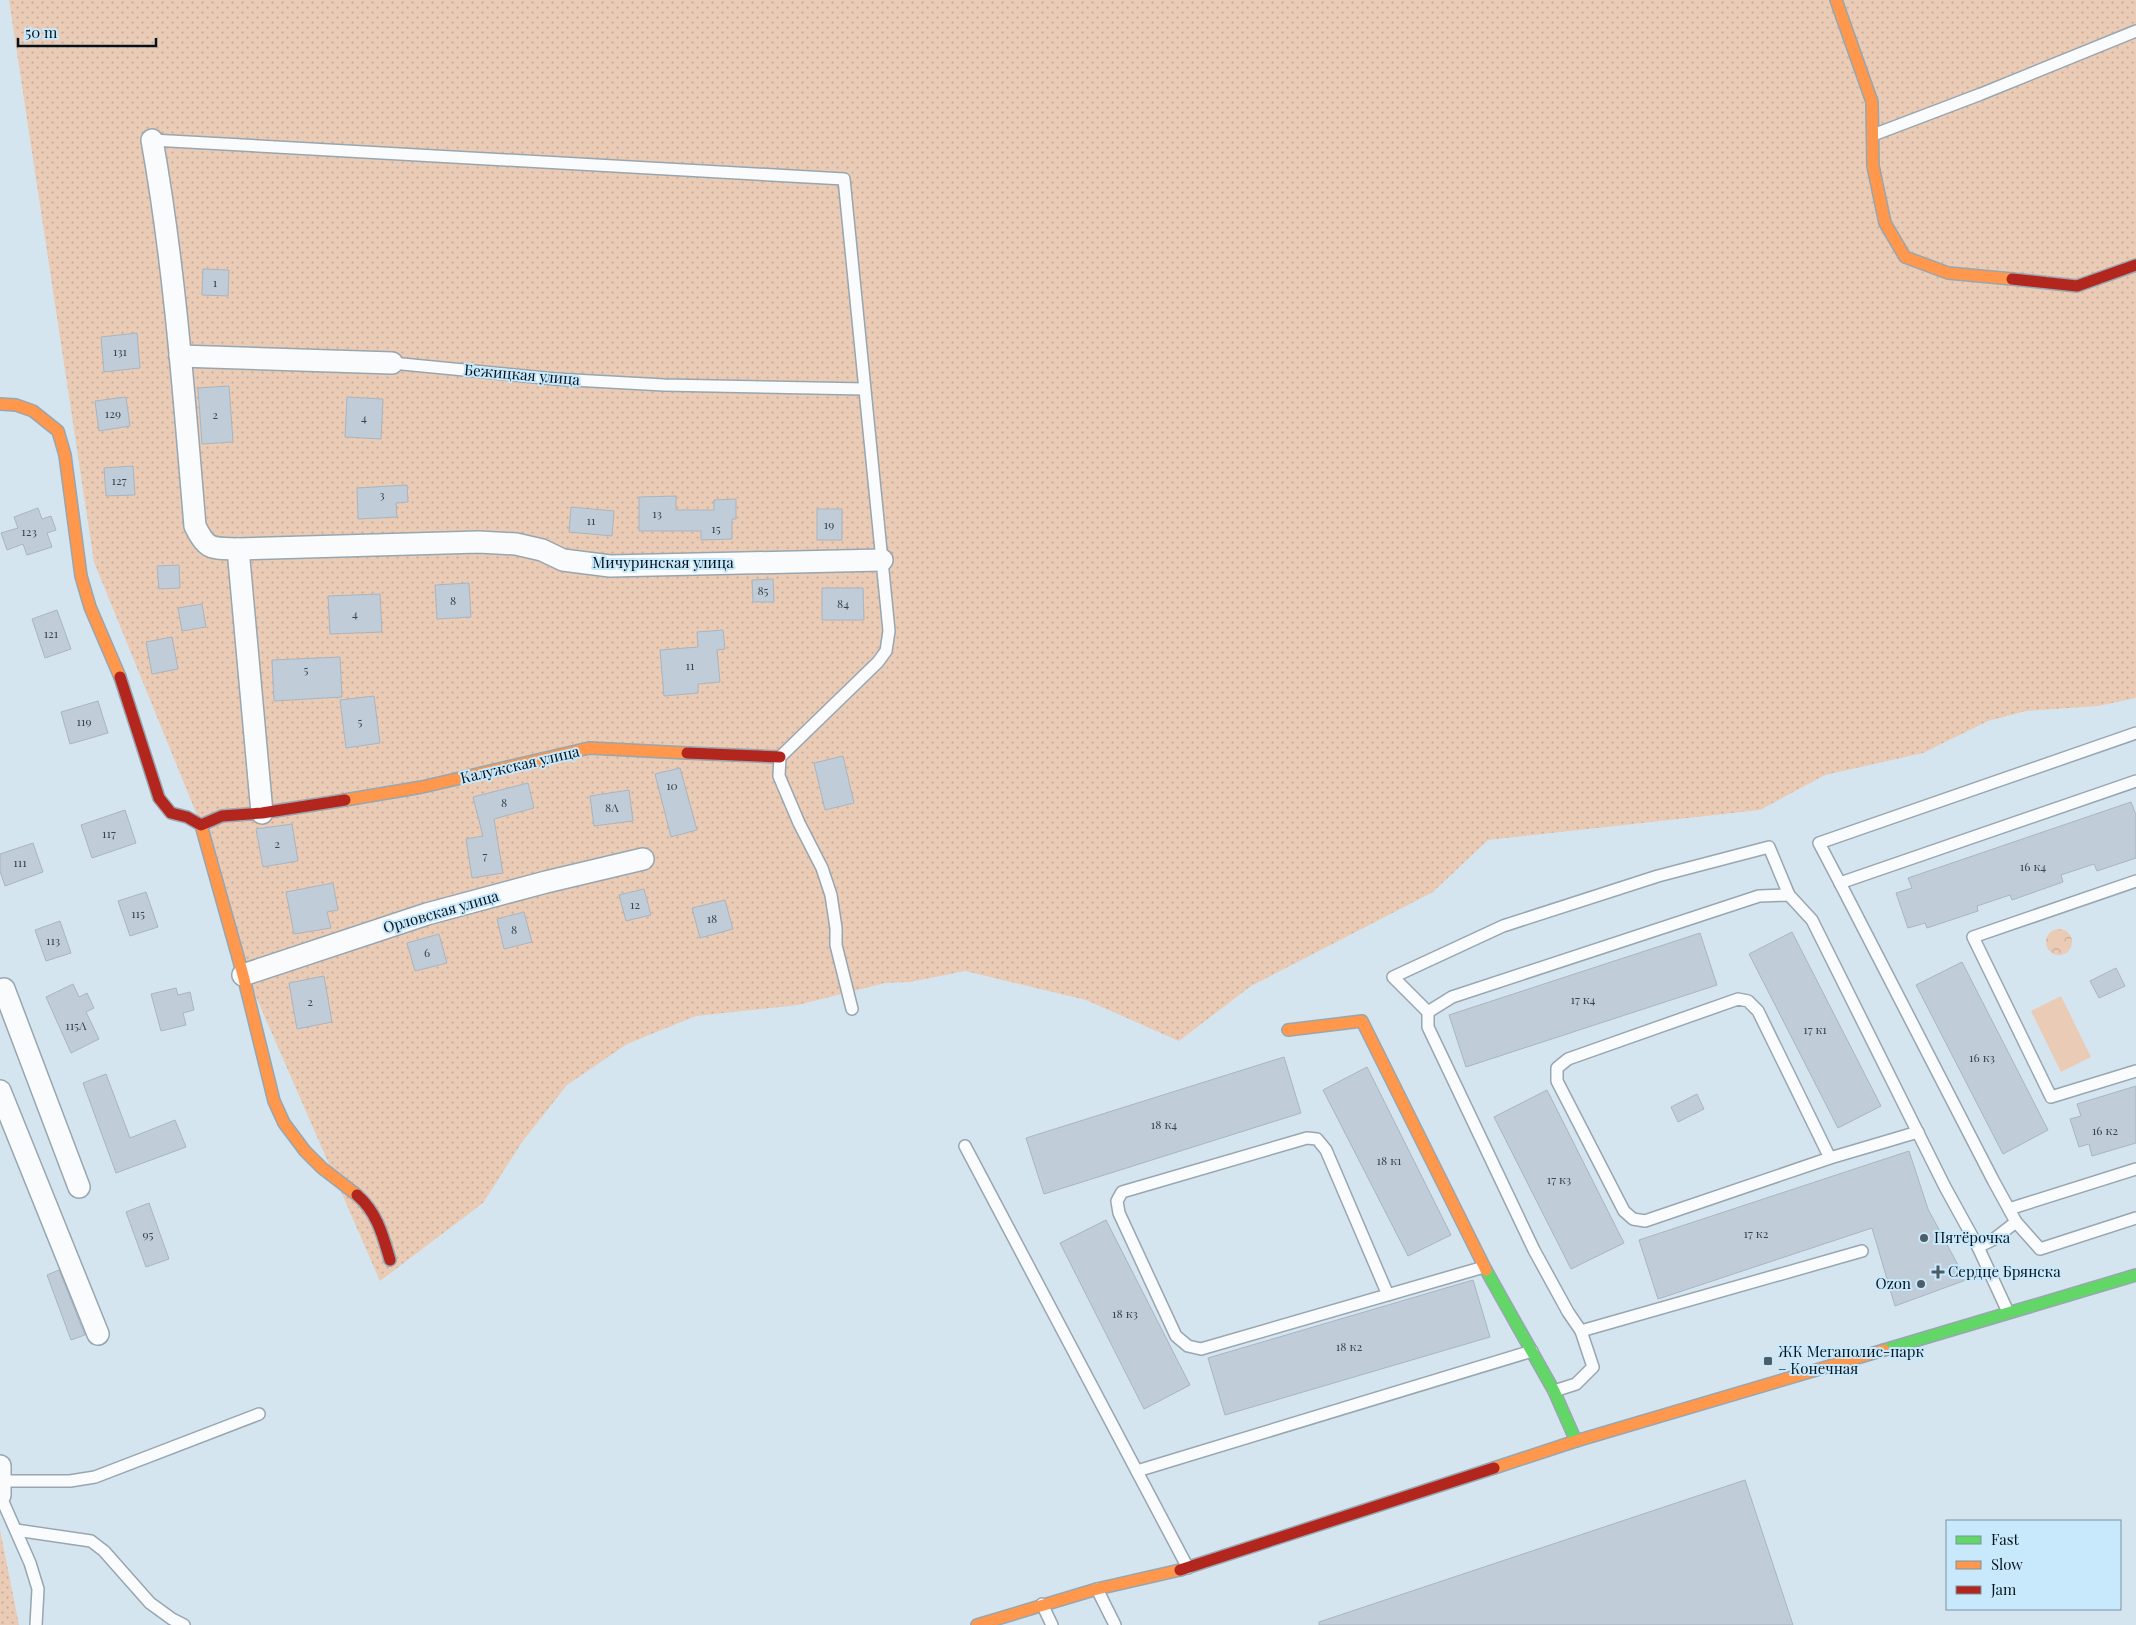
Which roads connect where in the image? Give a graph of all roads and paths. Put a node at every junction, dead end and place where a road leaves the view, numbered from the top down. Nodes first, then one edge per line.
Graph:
1 (1836, 0) edge
2 (2136, 31) edge
3 (1872, 135) junction
4 (152, 140) joint
5 (2136, 264) edge
6 (180, 356) junction
7 (392, 364) joint
8 (864, 389) junction
9 (0, 404) edge
10 (238, 548) junction
11 (882, 560) junction
12 (2136, 733) edge
13 (780, 757) junction
14 (2136, 781) edge
15 (262, 812) junction
16 (201, 825) junction
17 (643, 859) dead end
18 (2136, 881) edge
19 (1840, 883) junction
20 (1789, 895) junction
21 (243, 975) junction
22 (1, 987) edge
23 (852, 1008) dead end
24 (1428, 1012) junction
25 (1288, 1030) dead end
26 (2136, 1071) edge
27 (0, 1091) edge
28 (1918, 1132) junction
29 (965, 1146) dead end
30 (1830, 1158) junction
31 (2136, 1169) edge
32 (79, 1187) dead end
33 (2009, 1209) junction
34 (2136, 1218) edge
35 (2016, 1222) junction
36 (1978, 1247) junction
37 (1862, 1251) dead end
38 (390, 1260) dead end
39 (1484, 1267) junction
40 (2136, 1275) edge
41 (1388, 1295) junction
42 (2008, 1312) junction
43 (1581, 1331) junction
44 (98, 1334) dead end
45 (1532, 1351) junction
46 (1554, 1391) junction
47 (258, 1414) dead end
48 (1576, 1441) junction
49 (1137, 1471) junction
50 (0, 1484) edge
51 (16, 1530) junction
52 (1188, 1568) junction
53 (1097, 1589) junction
54 (1042, 1604) junction
55 (36, 1625) edge
56 (184, 1625) edge
57 (977, 1625) edge
58 (1052, 1625) edge
59 (1115, 1625) edge

1 - 3 street
2 - 3 lane
3 - 5 street
4 - 6 street, Мичуринская улица
4 - 8 lane
6 - 7 street, Бежицкая улица
6 - 10 street, Мичуринская улица
7 - 8 lane, Бежицкая улица
8 - 11 lane
9 - 16 street
10 - 11 street, Мичуринская улица
10 - 15 street
11 - 13 lane
12 - 19 lane
13 - 15 street, Калужская улица
13 - 23 lane
14 - 19 lane
15 - 16 street, Калужская улица
16 - 21 street
17 - 21 street, Орловская улица
18 - 26 lane
19 - 33 lane
20 - 24 lane
20 - 24 lane
20 - 28 lane
21 - 38 street
22 - 32 street
24 - 43 lane
25 - 39 street
27 - 44 street
28 - 30 lane
28 - 36 lane
29 - 49 lane
30 - 30 lane
31 - 33 lane
33 - 35 lane
34 - 35 lane
35 - 36 lane
36 - 42 lane
37 - 43 lane
39 - 41 lane
39 - 45 street
40 - 42 street
41 - 41 lane
42 - 48 street
43 - 46 lane
45 - 46 street
45 - 49 lane
46 - 48 street
47 - 50 lane
48 - 52 street
49 - 52 lane
50 - 51 lane
51 - 55 lane
51 - 56 lane
52 - 53 street
53 - 54 street
53 - 59 lane
54 - 57 street
54 - 58 lane

